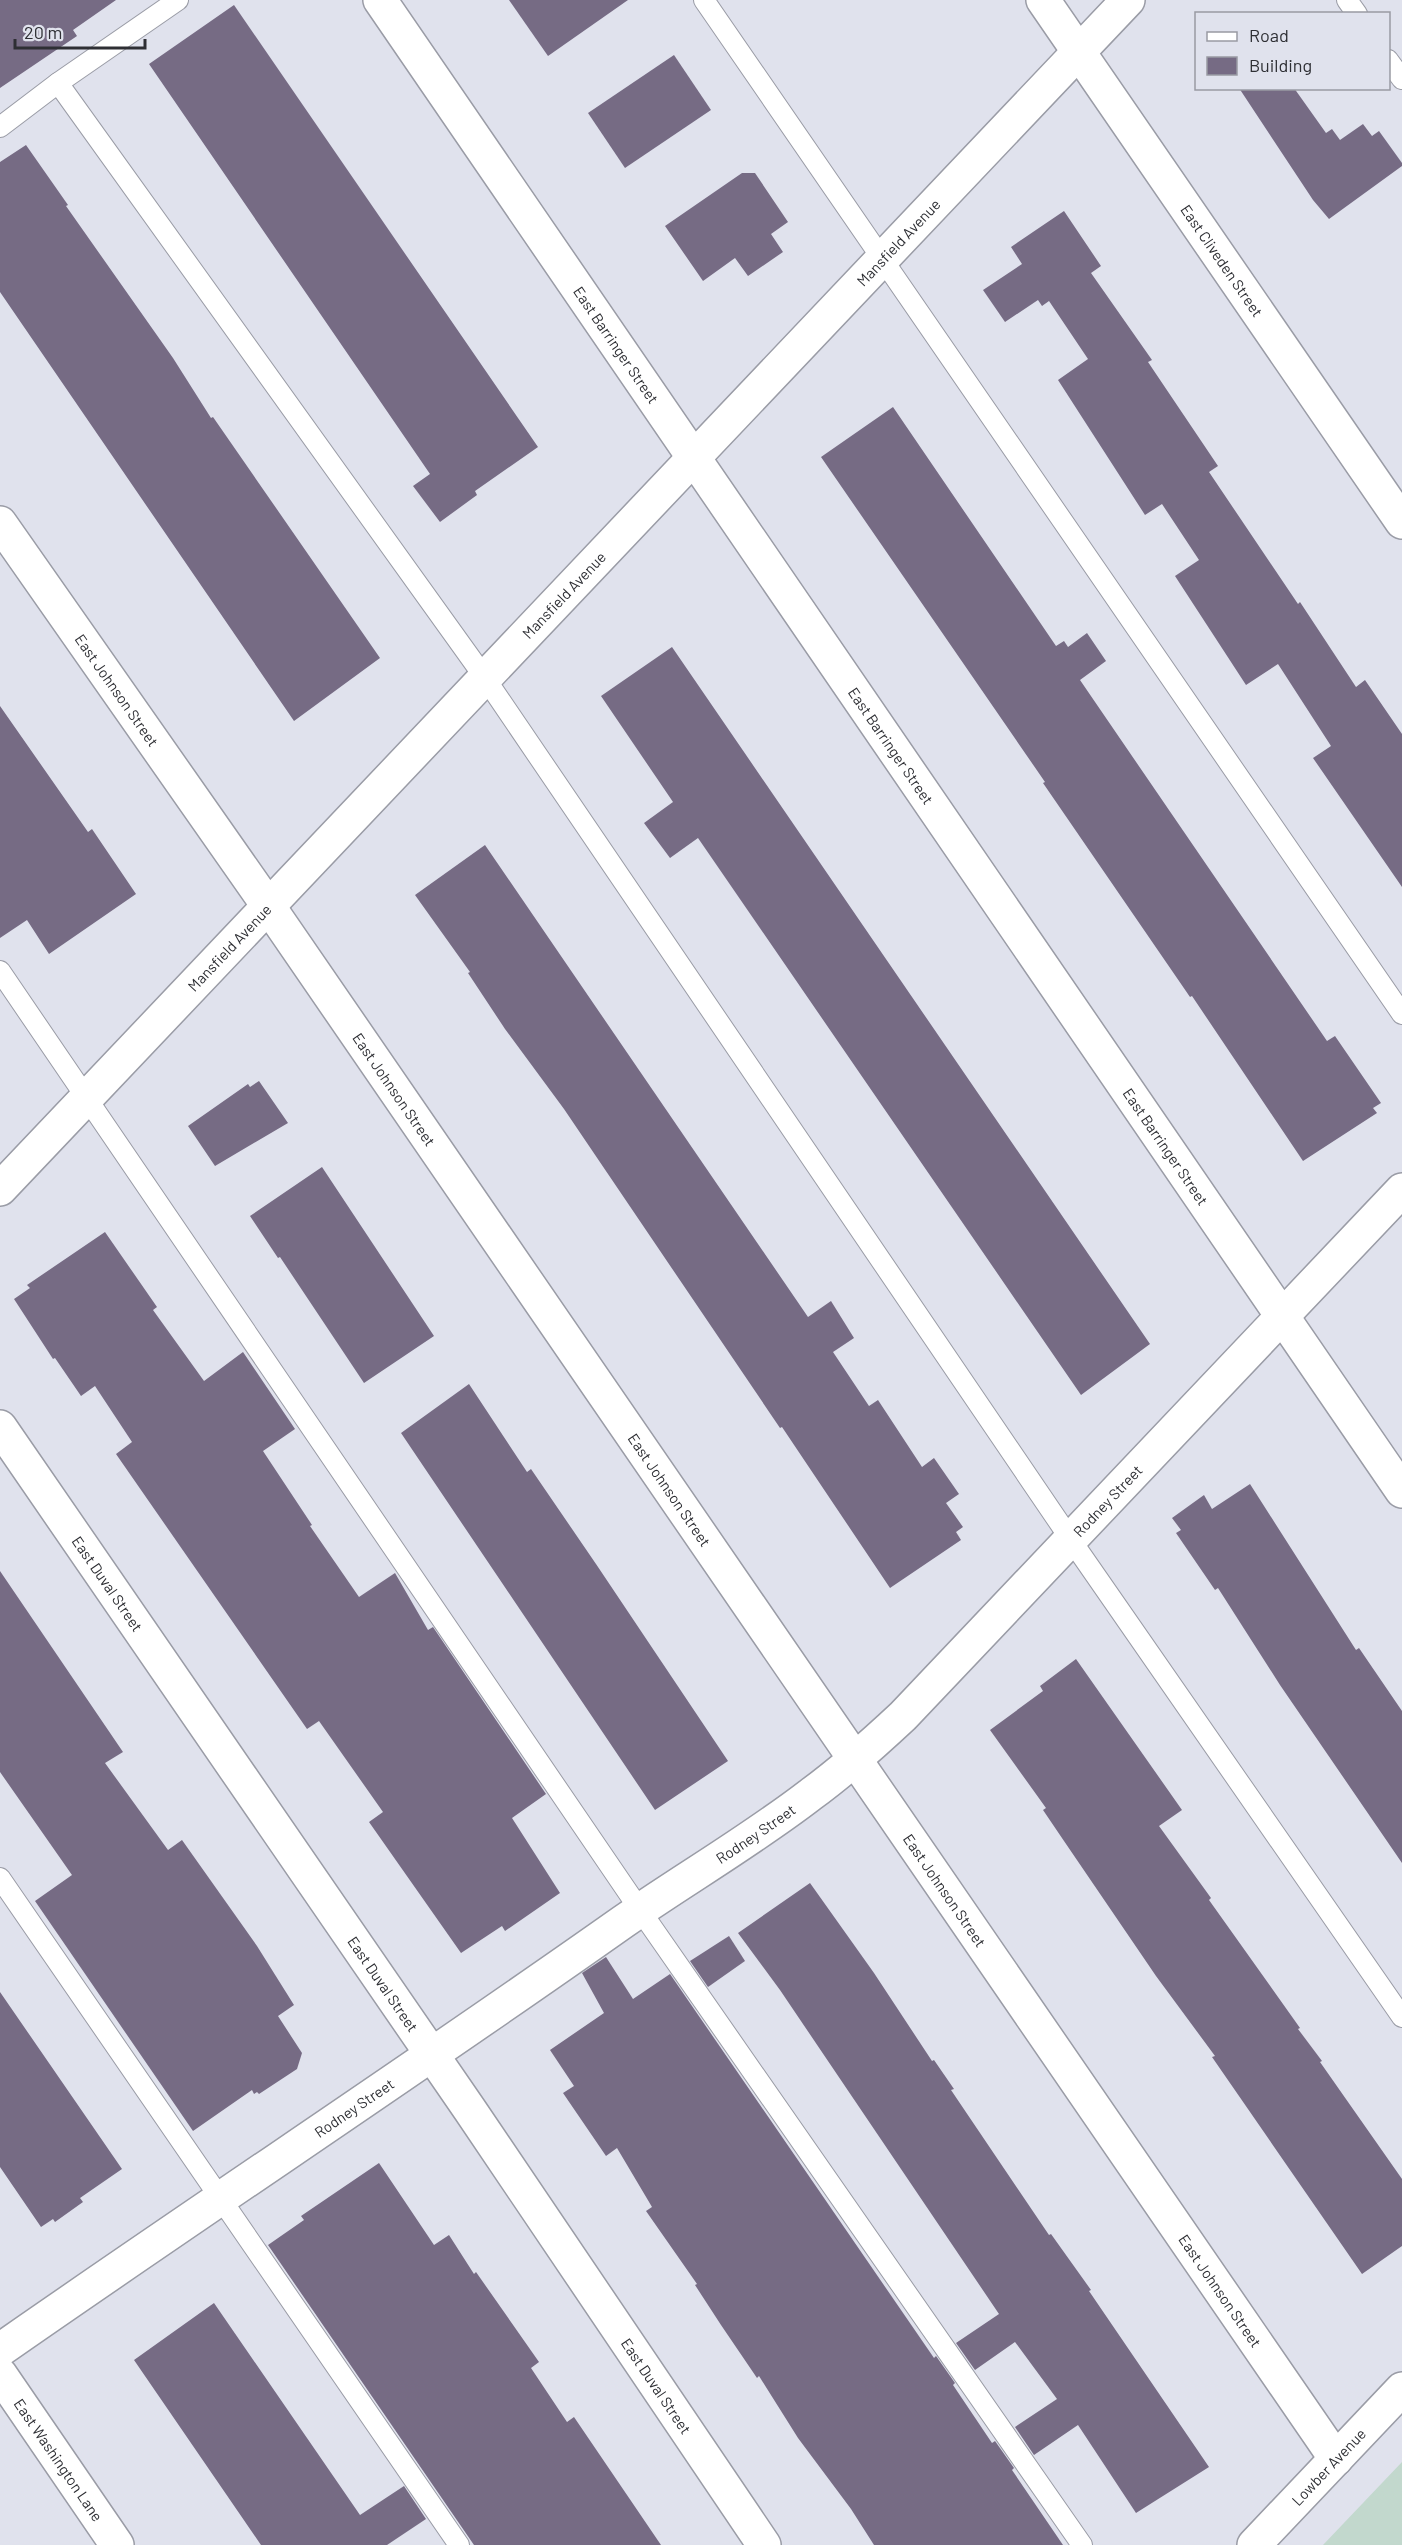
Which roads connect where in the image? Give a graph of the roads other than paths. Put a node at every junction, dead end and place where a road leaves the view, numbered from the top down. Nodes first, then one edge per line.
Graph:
1 (178, 0) edge
2 (380, 0) edge
3 (704, 0) edge
4 (1042, 0) edge
5 (1128, 0) edge
6 (1078, 52) junction
7 (1390, 62) edge
8 (1402, 80) edge
9 (58, 83) junction
10 (0, 127) edge
11 (883, 258) junction
12 (694, 458) junction
13 (1402, 522) edge
14 (0, 523) edge
15 (485, 678) junction
16 (269, 907) junction
17 (0, 971) edge
18 (1402, 1014) edge
19 (88, 1098) junction
20 (0, 1189) edge
21 (1402, 1190) edge
22 (1283, 1316) junction
23 (0, 1427) edge
24 (1402, 1491) edge
25 (1071, 1540) junction
26 (855, 1760) junction
27 (0, 1878) edge
28 (640, 1910) junction
29 (1402, 2018) edge
30 (433, 2056) junction
31 (219, 2198) junction
32 (0, 2350) edge
33 (0, 2374) edge
34 (1402, 2391) edge
35 (1335, 2459) junction
36 (117, 2545) edge
37 (459, 2545) edge
38 (764, 2545) edge
39 (1082, 2545) edge
40 (1254, 2545) edge

1 - 9 lane
2 - 12 street, East Barringer Street
3 - 11 lane
4 - 6 street, East Cliveden Street
5 - 6 street, Mansfield Avenue
6 - 11 street, Mansfield Avenue
6 - 13 street, East Cliveden Street
7 - 8 lane
9 - 10 lane
9 - 15 lane
11 - 12 street, Mansfield Avenue
11 - 18 lane
12 - 15 street, Mansfield Avenue
12 - 22 street, East Barringer Street
14 - 16 street, East Johnson Street
15 - 16 street, Mansfield Avenue
15 - 25 lane
16 - 19 street, Mansfield Avenue
16 - 26 street, East Johnson Street
17 - 19 lane
19 - 20 street, Mansfield Avenue
19 - 28 lane
21 - 22 street, Rodney Street
22 - 24 street, East Barringer Street
22 - 25 street, Rodney Street
23 - 30 street, East Duval Street
25 - 26 street, Rodney Street
25 - 29 lane
26 - 28 street, Rodney Street
26 - 35 street, East Johnson Street
27 - 31 lane
28 - 30 street, Rodney Street
28 - 39 lane
30 - 31 street, Rodney Street
30 - 38 street, East Duval Street
31 - 32 street, Rodney Street
31 - 37 lane
33 - 36 street, East Washington Lane
34 - 35 street, Lowber Avenue
35 - 40 street, Lowber Avenue

